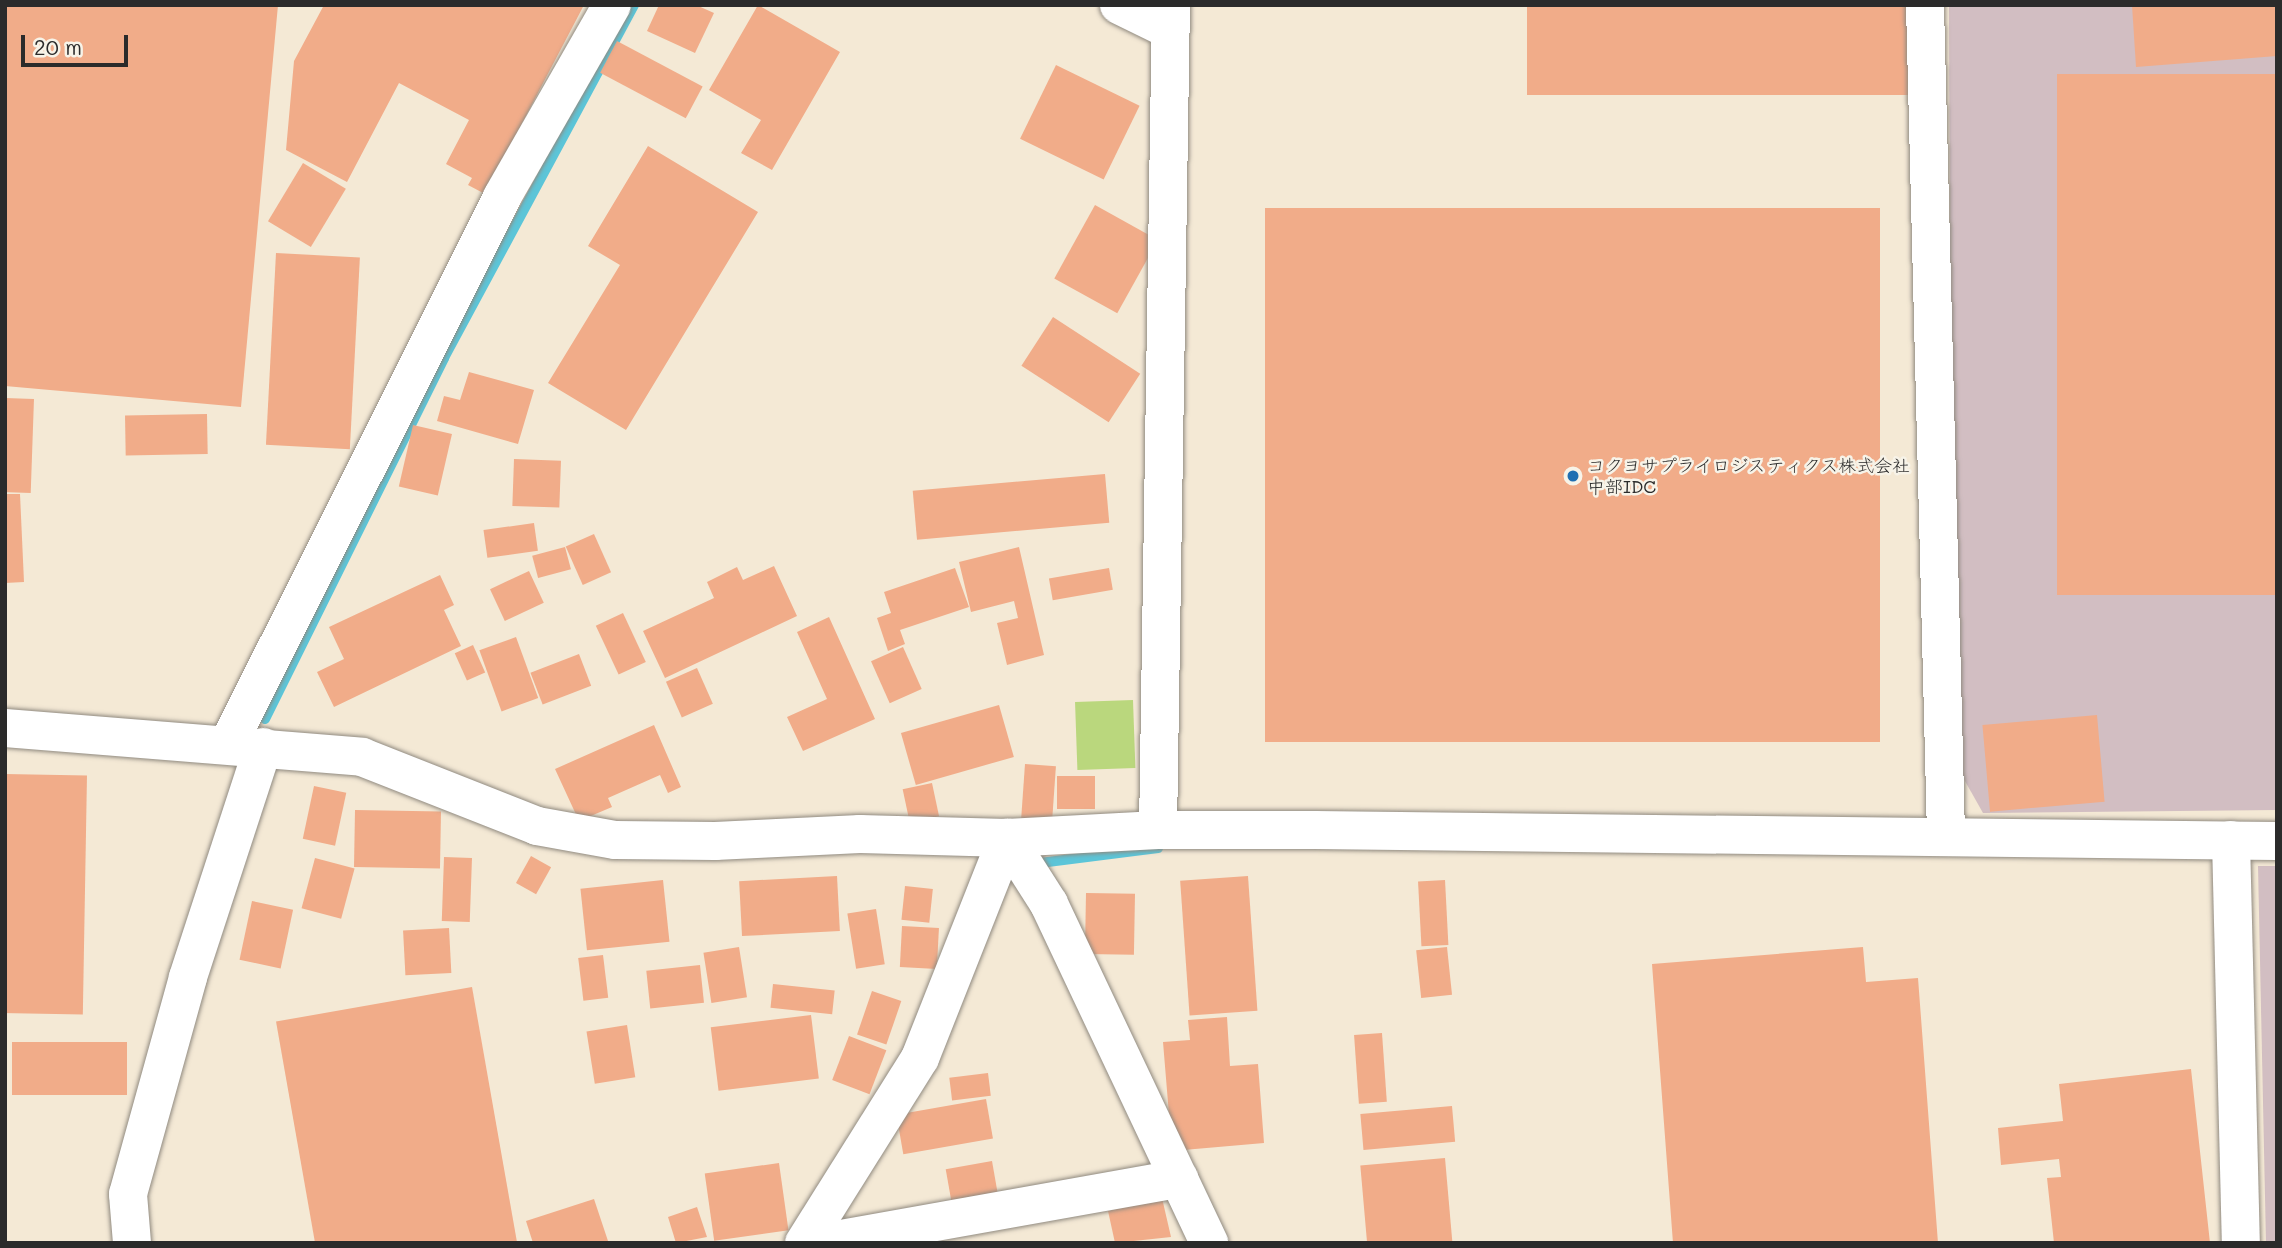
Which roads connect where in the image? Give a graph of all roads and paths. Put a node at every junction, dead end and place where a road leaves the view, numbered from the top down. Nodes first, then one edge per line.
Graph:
1 (612, 5) edge
2 (1118, 5) edge
3 (1925, 5) edge
4 (1170, 18) edge
5 (5, 728) edge
6 (246, 745) junction
7 (1158, 830) junction
8 (1946, 834) junction
9 (1007, 838) junction
10 (2231, 840) junction
11 (2277, 841) edge
12 (1179, 1179) junction
13 (922, 1233) edge
14 (132, 1243) edge
15 (804, 1243) edge
16 (818, 1243) edge
17 (1209, 1243) edge
18 (2241, 1243) edge

1 - 6 street
2 - 4 street
3 - 8 street
4 - 7 street
5 - 6 street
6 - 9 street
6 - 14 street
7 - 8 street
7 - 9 street
8 - 10 street
9 - 12 street
9 - 15 street
10 - 11 street
10 - 18 street
12 - 13 street
12 - 17 street
13 - 16 street

